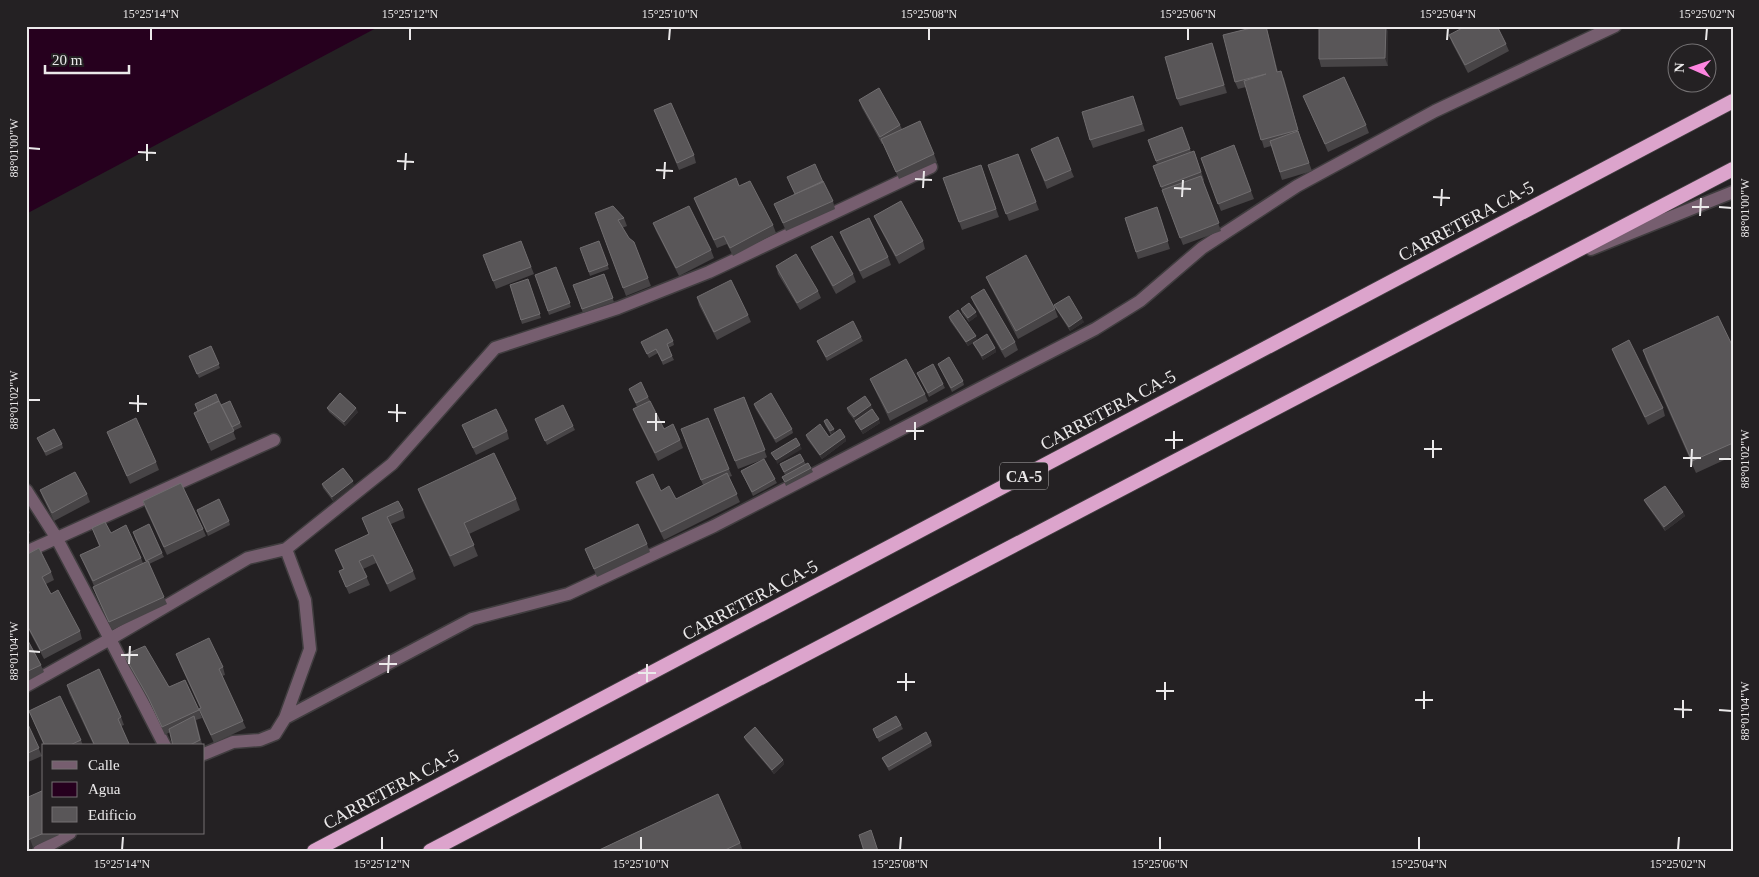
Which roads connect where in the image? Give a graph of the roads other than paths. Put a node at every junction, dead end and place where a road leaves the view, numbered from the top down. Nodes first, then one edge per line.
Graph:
1 (1615, 26) edge
2 (1733, 101) edge
3 (931, 167) edge
4 (1733, 169) edge
5 (1733, 192) edge
6 (1561, 261) junction
7 (274, 440) dead end
8 (26, 490) edge
9 (56, 538) junction
10 (286, 549) junction
11 (26, 552) edge
12 (110, 638) junction
13 (26, 686) edge
14 (285, 718) junction
15 (164, 744) edge
16 (205, 754) edge
17 (68, 834) edge
18 (39, 851) edge
19 (314, 851) edge
20 (430, 851) edge

1 - 14 street
2 - 19 highway, CARRETERA CA-5 / CA-5
3 - 10 street
4 - 6 highway
5 - 6 street
6 - 20 highway
7 - 9 street
8 - 9 street
9 - 11 street
9 - 12 street
10 - 12 street
10 - 14 street
12 - 13 street
12 - 15 street
14 - 16 street
17 - 18 street

